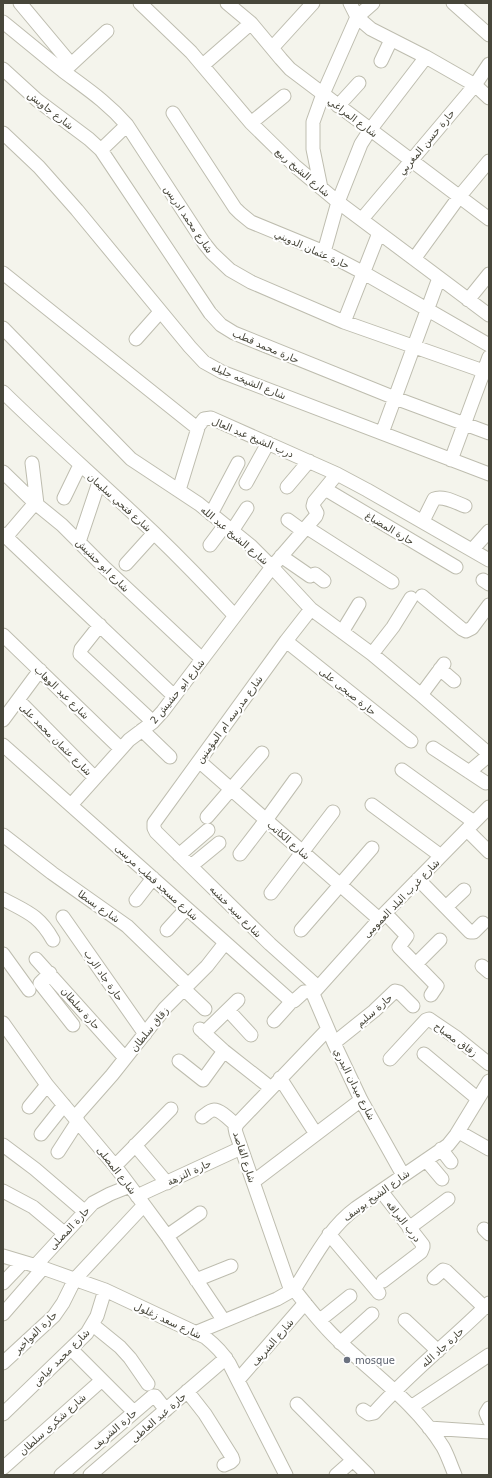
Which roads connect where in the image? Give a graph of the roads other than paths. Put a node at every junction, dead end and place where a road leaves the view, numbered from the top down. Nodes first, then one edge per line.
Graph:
1 (20, 3) edge
2 (140, 3) edge
3 (313, 3) edge
4 (350, 3) edge
5 (373, 3) edge
6 (453, 3) edge
7 (234, 5) edge
8 (357, 17) junction
9 (3, 22) edge
10 (251, 23) junction
11 (107, 31) dead end
12 (489, 35) edge
13 (391, 40) junction
14 (272, 48) junction
15 (426, 57) junction
16 (381, 61) dead end
17 (489, 64) edge
18 (203, 65) junction
19 (68, 68) junction
20 (3, 69) edge
21 (359, 83) dead end
22 (475, 85) junction
23 (323, 94) junction
24 (284, 96) dead end
25 (489, 98) edge
26 (338, 106) junction
27 (173, 113) dead end
28 (251, 123) junction
29 (127, 125) junction
30 (370, 130) junction
31 (3, 133) edge
32 (101, 150) junction
33 (410, 160) junction
34 (489, 162) edge
35 (321, 188) junction
36 (459, 197) junction
37 (338, 202) junction
38 (489, 219) edge
39 (362, 220) junction
40 (379, 233) junction
41 (324, 252) junction
42 (414, 259) junction
43 (3, 273) edge
44 (364, 273) junction
45 (489, 274) edge
46 (439, 278) junction
47 (468, 300) junction
48 (428, 310) junction
49 (160, 312) junction
50 (489, 315) edge
51 (344, 322) junction
52 (3, 328) edge
53 (136, 338) dead end
54 (489, 345) edge
55 (414, 346) junction
56 (489, 357) edge
57 (486, 372) edge
58 (3, 392) edge
59 (395, 398) junction
60 (464, 424) junction
61 (198, 428) junction
62 (382, 433) junction
63 (489, 433) edge
64 (268, 443) junction
65 (451, 460) junction
66 (309, 461) junction
67 (32, 463) dead end
68 (238, 463) dead end
69 (80, 465) junction
70 (3, 472) edge
71 (336, 474) junction
72 (489, 474) edge
73 (98, 482) junction
74 (246, 483) dead end
75 (287, 487) dead end
76 (325, 488) junction
77 (179, 490) junction
78 (64, 498) dead end
79 (36, 504) junction
80 (465, 506) dead end
81 (247, 508) dead end
82 (211, 514) junction
83 (288, 520) dead end
84 (423, 521) junction
85 (228, 528) junction
86 (305, 529) junction
87 (489, 531) edge
88 (154, 533) junction
89 (5, 536) edge
90 (79, 542) junction
91 (210, 545) dead end
92 (472, 550) junction
93 (281, 556) junction
94 (489, 560) edge
95 (126, 564) dead end
96 (272, 567) junction
97 (456, 567) dead end
98 (322, 576) dead end
99 (392, 582) dead end
100 (359, 604) dead end
101 (489, 605) edge
102 (311, 609) junction
103 (235, 616) junction
104 (100, 625) junction
105 (342, 632) junction
106 (3, 635) edge
107 (286, 641) junction
108 (372, 654) junction
109 (202, 659) junction
110 (40, 670) junction
111 (454, 682) dead end
112 (421, 695) junction
113 (174, 696) junction
114 (18, 700) junction
115 (3, 720) edge
116 (153, 722) junction
117 (142, 730) junction
118 (411, 741) dead end
119 (3, 745) edge
120 (433, 748) dead end
121 (121, 749) junction
122 (262, 753) dead end
123 (489, 754) edge
124 (170, 757) dead end
125 (199, 761) junction
126 (402, 770) dead end
127 (470, 772) junction
128 (95, 778) junction
129 (295, 780) dead end
130 (486, 783) dead end
131 (231, 789) junction
132 (71, 805) junction
133 (372, 805) dead end
134 (489, 807) edge
135 (333, 812) dead end
136 (207, 816) dead end
137 (266, 820) junction
138 (470, 826) junction
139 (208, 830) dead end
140 (156, 832) joint
141 (3, 835) edge
142 (218, 843) dead end
143 (372, 848) dead end
144 (302, 852) junction
145 (489, 852) edge
146 (240, 854) dead end
147 (180, 855) junction
148 (441, 856) junction
149 (191, 866) junction
150 (153, 878) junction
151 (418, 879) junction
152 (340, 885) junction
153 (464, 890) dead end
154 (271, 893) dead end
155 (3, 899) edge
156 (136, 900) dead end
157 (446, 907) junction
158 (186, 909) junction
159 (382, 916) junction
160 (63, 917) dead end
161 (483, 923) dead end
162 (167, 930) dead end
163 (301, 930) dead end
164 (53, 940) dead end
165 (440, 940) dead end
166 (225, 943) junction
167 (3, 954) edge
168 (36, 959) dead end
169 (416, 964) junction
170 (50, 974) junction
171 (186, 987) junction
172 (316, 989) junction
173 (28, 990) dead end
174 (431, 994) dead end
175 (238, 1000) dead end
176 (292, 1001) junction
177 (412, 1006) dead end
178 (205, 1009) dead end
179 (228, 1010) junction
180 (274, 1021) dead end
181 (3, 1023) edge
182 (73, 1025) dead end
183 (328, 1029) junction
184 (145, 1034) junction
185 (251, 1035) dead end
186 (334, 1043) junction
187 (224, 1051) junction
188 (424, 1054) dead end
189 (126, 1058) junction
190 (390, 1059) dead end
191 (179, 1061) dead end
192 (489, 1064) edge
193 (280, 1078) junction
194 (489, 1081) edge
195 (47, 1085) junction
196 (271, 1088) junction
197 (478, 1099) junction
198 (361, 1100) junction
199 (64, 1105) junction
200 (29, 1107) dead end
201 (172, 1109) dead end
202 (202, 1117) dead end
203 (76, 1119) junction
204 (236, 1125) junction
205 (458, 1132) junction
206 (41, 1134) dead end
207 (316, 1134) junction
208 (3, 1145) edge
209 (135, 1145) junction
210 (241, 1148) junction
211 (488, 1148) edge
212 (440, 1150) junction
213 (58, 1152) dead end
214 (426, 1160) junction
215 (451, 1162) dead end
216 (114, 1166) junction
217 (402, 1176) junction
218 (442, 1179) dead end
219 (167, 1182) junction
220 (253, 1182) junction
221 (3, 1191) edge
222 (380, 1191) junction
223 (137, 1196) junction
224 (448, 1199) dead end
225 (84, 1211) junction
226 (200, 1213) dead end
227 (409, 1228) junction
228 (64, 1233) junction
229 (329, 1234) junction
230 (167, 1236) junction
231 (3, 1256) edge
232 (34, 1265) junction
233 (231, 1266) dead end
234 (434, 1278) dead end
235 (75, 1279) junction
236 (196, 1280) junction
237 (3, 1283) edge
238 (292, 1289) junction
239 (105, 1290) junction
240 (350, 1296) dead end
241 (305, 1303) junction
242 (487, 1306) edge
243 (3, 1314) edge
244 (372, 1314) dead end
245 (320, 1320) junction
246 (405, 1320) dead end
247 (224, 1321) junction
248 (93, 1325) junction
249 (195, 1333) junction
250 (340, 1343) junction
251 (71, 1349) junction
252 (438, 1351) junction
253 (489, 1355) edge
254 (226, 1358) junction
255 (3, 1362) edge
256 (102, 1380) junction
257 (238, 1380) junction
258 (148, 1384) dead end
259 (394, 1390) junction
260 (187, 1391) junction
261 (297, 1404) dead end
262 (411, 1407) junction
263 (489, 1408) edge
264 (166, 1410) junction
265 (363, 1410) dead end
266 (134, 1412) junction
267 (3, 1414) edge
268 (489, 1420) edge
269 (429, 1428) junction
270 (489, 1432) edge
271 (353, 1460) junction
272 (224, 1465) dead end
273 (3, 1468) edge
274 (96, 1473) edge
275 (61, 1475) edge
276 (286, 1475) edge
277 (336, 1475) edge
278 (368, 1475) edge
279 (454, 1475) edge

1 - 19 street
2 - 18 street, شارع الشيخ ربيع
3 - 14 street
4 - 8 street
5 - 8 street
6 - 12 street
7 - 10 street, شارع المراغي
8 - 13 street
8 - 23 street
9 - 19 street, شارع محمد ادريس
10 - 14 street, شارع المراغي
10 - 18 street
11 - 19 street
13 - 15 street
13 - 16 street
14 - 23 street, شارع المراغي
15 - 22 street
15 - 30 street
17 - 22 street, حارة حسن المغربي
18 - 28 street, شارع الشيخ ربيع
19 - 29 street, شارع محمد ادريس
20 - 32 street, شارع جاويش
21 - 26 street
22 - 25 street
22 - 33 street, حارة حسن المغربي
23 - 26 street, شارع المراغي
23 - 35 street
24 - 28 street
26 - 30 street, شارع المراغي
27 - 41 street, حارة عثمان الدويني
28 - 35 street, شارع الشيخ ربيع
29 - 32 street
29 - 51 street, شارع محمد ادريس
30 - 33 street, شارع المراغي
30 - 37 street
31 - 49 street, شارع الشيخه جليله
32 - 59 street, حارة محمد قطب
33 - 36 street, شارع المراغي
33 - 39 street, حارة حسن المغربي
34 - 36 street
35 - 37 street, شارع الشيخ ربيع
36 - 38 street, شارع المراغي
36 - 42 street
37 - 39 street, شارع الشيخ ربيع
37 - 41 street
39 - 40 street, شارع الشيخ ربيع
40 - 42 street, شارع الشيخ ربيع
40 - 44 street
41 - 44 street, حارة عثمان الدويني
42 - 46 street, شارع الشيخ ربيع
43 - 61 street, درب الشيخ عبد العال
44 - 48 street, حارة عثمان الدويني
44 - 51 street
45 - 47 street
46 - 47 street, شارع الشيخ ربيع
46 - 48 street
47 - 50 street, شارع الشيخ ربيع
48 - 54 street, حارة عثمان الدويني
48 - 55 street
49 - 53 street
49 - 62 street, شارع الشيخه جليله
51 - 55 street, شارع محمد ادريس
52 - 77 street, شارع الشيخ عبد الله
55 - 57 street, شارع محمد ادريس
55 - 59 street
56 - 57 street
57 - 60 street
58 - 69 street, شارع فتحي سليمان
59 - 60 street, حارة محمد قطب
59 - 62 street
60 - 63 street, حارة محمد قطب
60 - 65 street
61 - 64 street, درب الشيخ عبد العال
61 - 77 street
62 - 65 street, شارع الشيخه جليله
64 - 66 street, درب الشيخ عبد العال
64 - 74 street
65 - 72 street, شارع الشيخه جليله
66 - 71 street, درب الشيخ عبد العال
66 - 75 street
67 - 79 street
68 - 82 street
69 - 73 street, شارع فتحي سليمان
69 - 78 street
70 - 79 street, شارع ابو حشيش
71 - 76 street
71 - 84 street, درب الشيخ عبد العال
73 - 88 street, شارع فتحي سليمان
73 - 90 street
76 - 86 street, شارع ابو حشيش 2
76 - 97 street, حارة المضباغ
77 - 82 street, شارع الشيخ عبد الله
79 - 89 street
79 - 90 street, شارع ابو حشيش
80 - 84 street
81 - 85 street
82 - 85 street, شارع الشيخ عبد الله
83 - 86 street
84 - 92 street, درب الشيخ عبد العال
85 - 91 street
85 - 96 street, شارع الشيخ عبد الله
86 - 93 street, شارع ابو حشيش 2
86 - 99 street
87 - 92 street
88 - 95 street
88 - 103 street, شارع فتحي سليمان
89 - 104 street
90 - 109 street, شارع ابو حشيش
92 - 94 street, درب الشيخ عبد العال
93 - 96 street, شارع ابو حشيش 2
93 - 98 street
96 - 102 street, شارع الشيخ عبد الله
96 - 103 street, شارع ابو حشيش 2
100 - 105 street
101 - 108 street
102 - 105 street, شارع الشيخ عبد الله
102 - 107 street, شارع مدرسه ام المؤمنين
103 - 109 street, شارع ابو حشيش 2
104 - 113 street
104 - 116 street
105 - 108 street, شارع الشيخ عبد الله
106 - 110 street, شارع عبد الوهاب
107 - 118 street, حارة صبحى على
107 - 125 street, شارع مدرسه ام المؤمنين
108 - 112 street, شارع الشيخ عبد الله
109 - 113 street, شارع ابو حشيش 2
110 - 114 street
110 - 121 street, شارع عبد الوهاب
111 - 112 street
112 - 123 street, شارع الشيخ عبد الله
113 - 116 street, شارع ابو حشيش 2
114 - 115 street
114 - 128 street, شارع عثمان محمد على
116 - 117 street, شارع ابو حشيش 2
117 - 121 street, شارع ابو حشيش 2
117 - 124 street
119 - 132 street, شارع مسجد قطب مرسى
120 - 127 street
121 - 128 street, شارع ابو حشيش 2
122 - 131 street
123 - 127 street
125 - 131 street, شارع الكاتب
125 - 140 street, شارع مدرسه ام المؤمنين
126 - 138 street
127 - 130 street
128 - 132 street, شارع ابو حشيش 2
129 - 137 street
131 - 136 street
131 - 137 street, شارع الكاتب
132 - 150 street, شارع مسجد قطب مرسى
133 - 148 street
134 - 138 street, شارع غرب البلد العمومى
135 - 144 street
137 - 144 street, شارع الكاتب
137 - 146 street
138 - 145 street
138 - 148 street, شارع غرب البلد العمومى
139 - 147 street
140 - 147 street, شارع سيد خشبه
141 - 171 street, شارع بسطا
142 - 149 street
143 - 152 street
144 - 152 street, شارع الكاتب
144 - 154 street
147 - 149 street, شارع سيد خشبه
148 - 151 street, شارع غرب البلد العمومى
149 - 172 street, شارع سيد خشبه
150 - 156 street
150 - 158 street, شارع مسجد قطب مرسى
151 - 157 street
151 - 159 street, شارع غرب البلد العمومى
152 - 159 street, شارع الكاتب
152 - 163 street
153 - 157 street
155 - 164 street
157 - 161 street
158 - 162 street
158 - 166 street, شارع مسجد قطب مرسى
159 - 169 street, شارع الكاتب
159 - 172 street, شارع غرب البلد العمومى
160 - 184 street, حارة جاد الرب
165 - 169 street
166 - 171 street, زقاق سلطان
166 - 176 street, شارع مسجد قطب مرسى
167 - 173 street
168 - 170 street, حارة سلطان
169 - 174 street
170 - 182 street
170 - 189 street, حارة سلطان
171 - 178 street, شارع بسطا
171 - 184 street, زقاق سلطان
172 - 176 street
172 - 183 street, شارع ميدان البدري
175 - 179 street
176 - 180 street
177 - 186 street, حارة سليم
179 - 185 street
179 - 187 street
181 - 195 street, شارع المصلى
183 - 186 street, شارع ميدان البدري
183 - 193 street, شارع القاصد
184 - 189 street, زقاق سلطان
186 - 198 street, شارع ميدان البدري
187 - 191 street
187 - 196 street
188 - 197 street
189 - 203 street, زقاق سلطان
190 - 192 street, زقاق مصباح
193 - 196 street, شارع القاصد
193 - 207 street
194 - 197 street, شارع الشيخ يوسف
195 - 199 street, شارع المصلى
195 - 200 street
196 - 204 street, شارع القاصد
197 - 205 street, شارع الشيخ يوسف
198 - 207 street
198 - 217 street, شارع ميدان البدري
199 - 203 street, شارع المصلى
199 - 206 street
201 - 209 street
202 - 204 street
203 - 213 street, زقاق سلطان
203 - 216 street, شارع المصلى
204 - 210 street, شارع القاصد
205 - 211 street
205 - 212 street, شارع الشيخ يوسف
207 - 220 street
208 - 225 street
209 - 216 street
209 - 219 street
210 - 219 street, حارة النزهة
210 - 220 street, شارع القاصد
212 - 214 street, شارع الشيخ يوسف
212 - 215 street
214 - 217 street, شارع الشيخ يوسف
214 - 218 street
216 - 223 street, شارع المصلى
217 - 222 street, شارع الشيخ يوسف
219 - 223 street, حارة النزهة
220 - 238 street, شارع القاصد
221 - 228 street
222 - 227 street, درب البراقه
222 - 229 street, شارع الشيخ يوسف
223 - 225 street, حارة المصلى
223 - 230 street, شارع المصلى
223 - 235 street, حارة الفواخير
224 - 227 street
225 - 228 street, حارة المصلى
226 - 230 street
227 - 229 street, درب البراقه
228 - 232 street, حارة المصلى
229 - 238 street, شارع الشيخ يوسف
230 - 236 street, شارع المصلى
231 - 232 street, شارع سعد زغلول
232 - 235 street, شارع سعد زغلول
232 - 237 street
232 - 243 street
233 - 236 street
234 - 242 street
235 - 239 street, شارع سعد زغلول
235 - 255 street, حارة الفواخير
236 - 247 street, شارع المصلى
238 - 241 street, شارع القاصد
238 - 247 street, شارع الشيخ يوسف
239 - 248 street, شارع محمد عياض
239 - 249 street, شارع سعد زغلول
240 - 245 street
241 - 245 street, شارع القاصد
241 - 257 street, شارع الشريف
242 - 252 street, حارة جاد الله
244 - 250 street
245 - 250 street, شارع القاصد
246 - 252 street
247 - 249 street, شارع الشيخ يوسف
248 - 251 street, شارع محمد عياض
248 - 258 street
249 - 254 street, شارع سعد زغلول
250 - 259 street, شارع القاصد
251 - 256 street
251 - 267 street, شارع محمد عياض
252 - 259 street, حارة جاد الله
253 - 262 street
254 - 257 street, شارع سعد زغلول
254 - 260 street, حارة عبد العاطى
256 - 266 street
256 - 273 street, شارع شكرى سلطان
257 - 276 street, شارع سعد زغلول
259 - 262 street, شارع القاصد
259 - 265 street, حارة جاد الله
260 - 264 street, حارة عبد العاطى
260 - 272 street
261 - 271 street
262 - 269 street, شارع القاصد
263 - 268 street
264 - 266 street, حارة الشريف
264 - 274 street, حارة عبد العاطى
266 - 275 street, حارة الشريف
269 - 270 street
269 - 279 street, شارع القاصد
271 - 277 street
271 - 278 street

